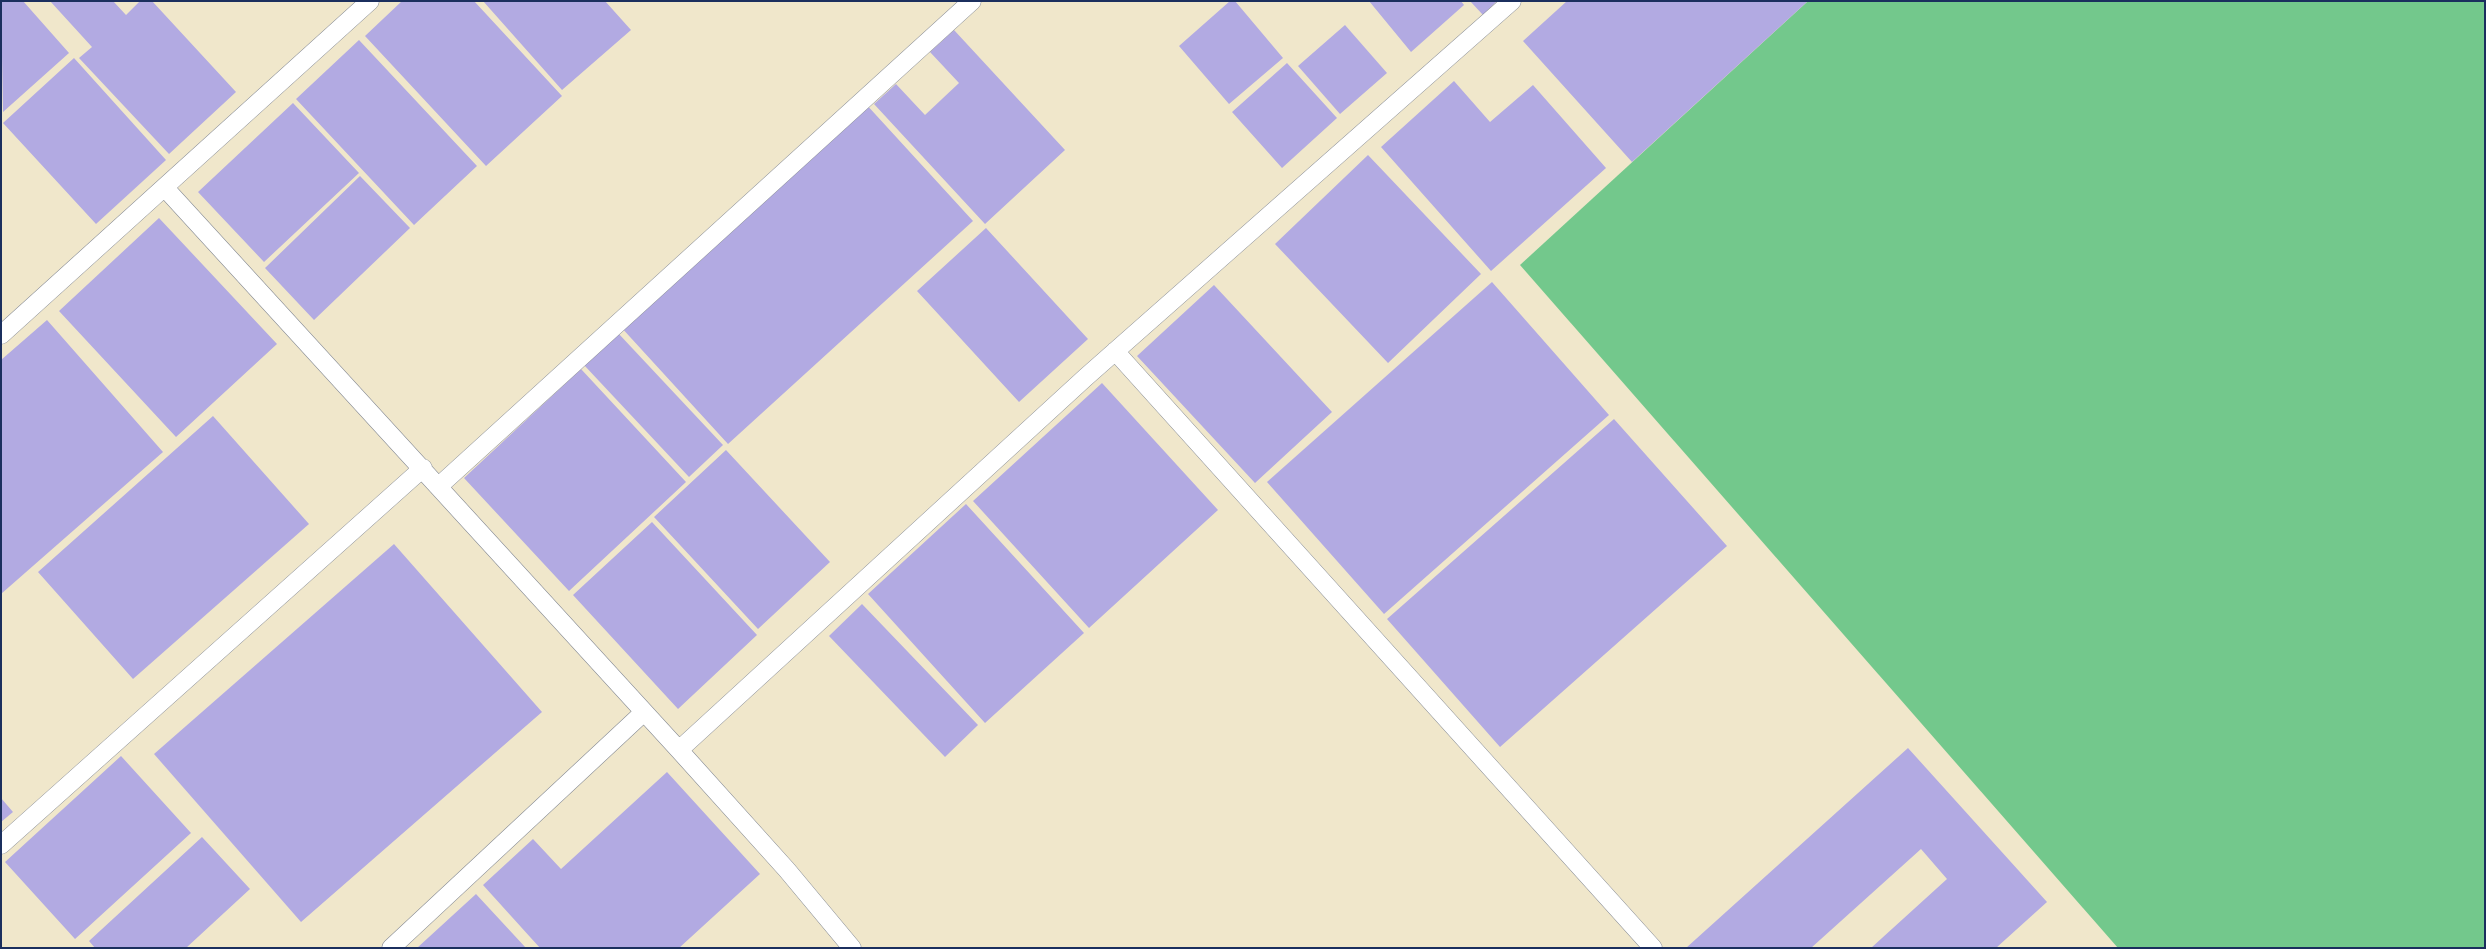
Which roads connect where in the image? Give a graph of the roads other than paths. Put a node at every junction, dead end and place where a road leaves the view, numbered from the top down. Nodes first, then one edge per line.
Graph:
1 (370, 1) edge
2 (972, 1) edge
3 (1512, 1) edge
4 (165, 188) junction
5 (1, 335) edge
6 (1115, 351) junction
7 (423, 468) junction
8 (439, 486) junction
9 (644, 712) junction
10 (679, 750) junction
11 (1, 845) edge
12 (391, 948) edge
13 (852, 948) edge
14 (1653, 948) edge

1 - 4 lane
2 - 8 lane
3 - 6 lane
4 - 5 lane
4 - 7 lane
6 - 10 lane
6 - 14 lane
7 - 8 lane
7 - 11 lane
8 - 9 lane
9 - 10 lane
9 - 12 lane
10 - 13 lane

